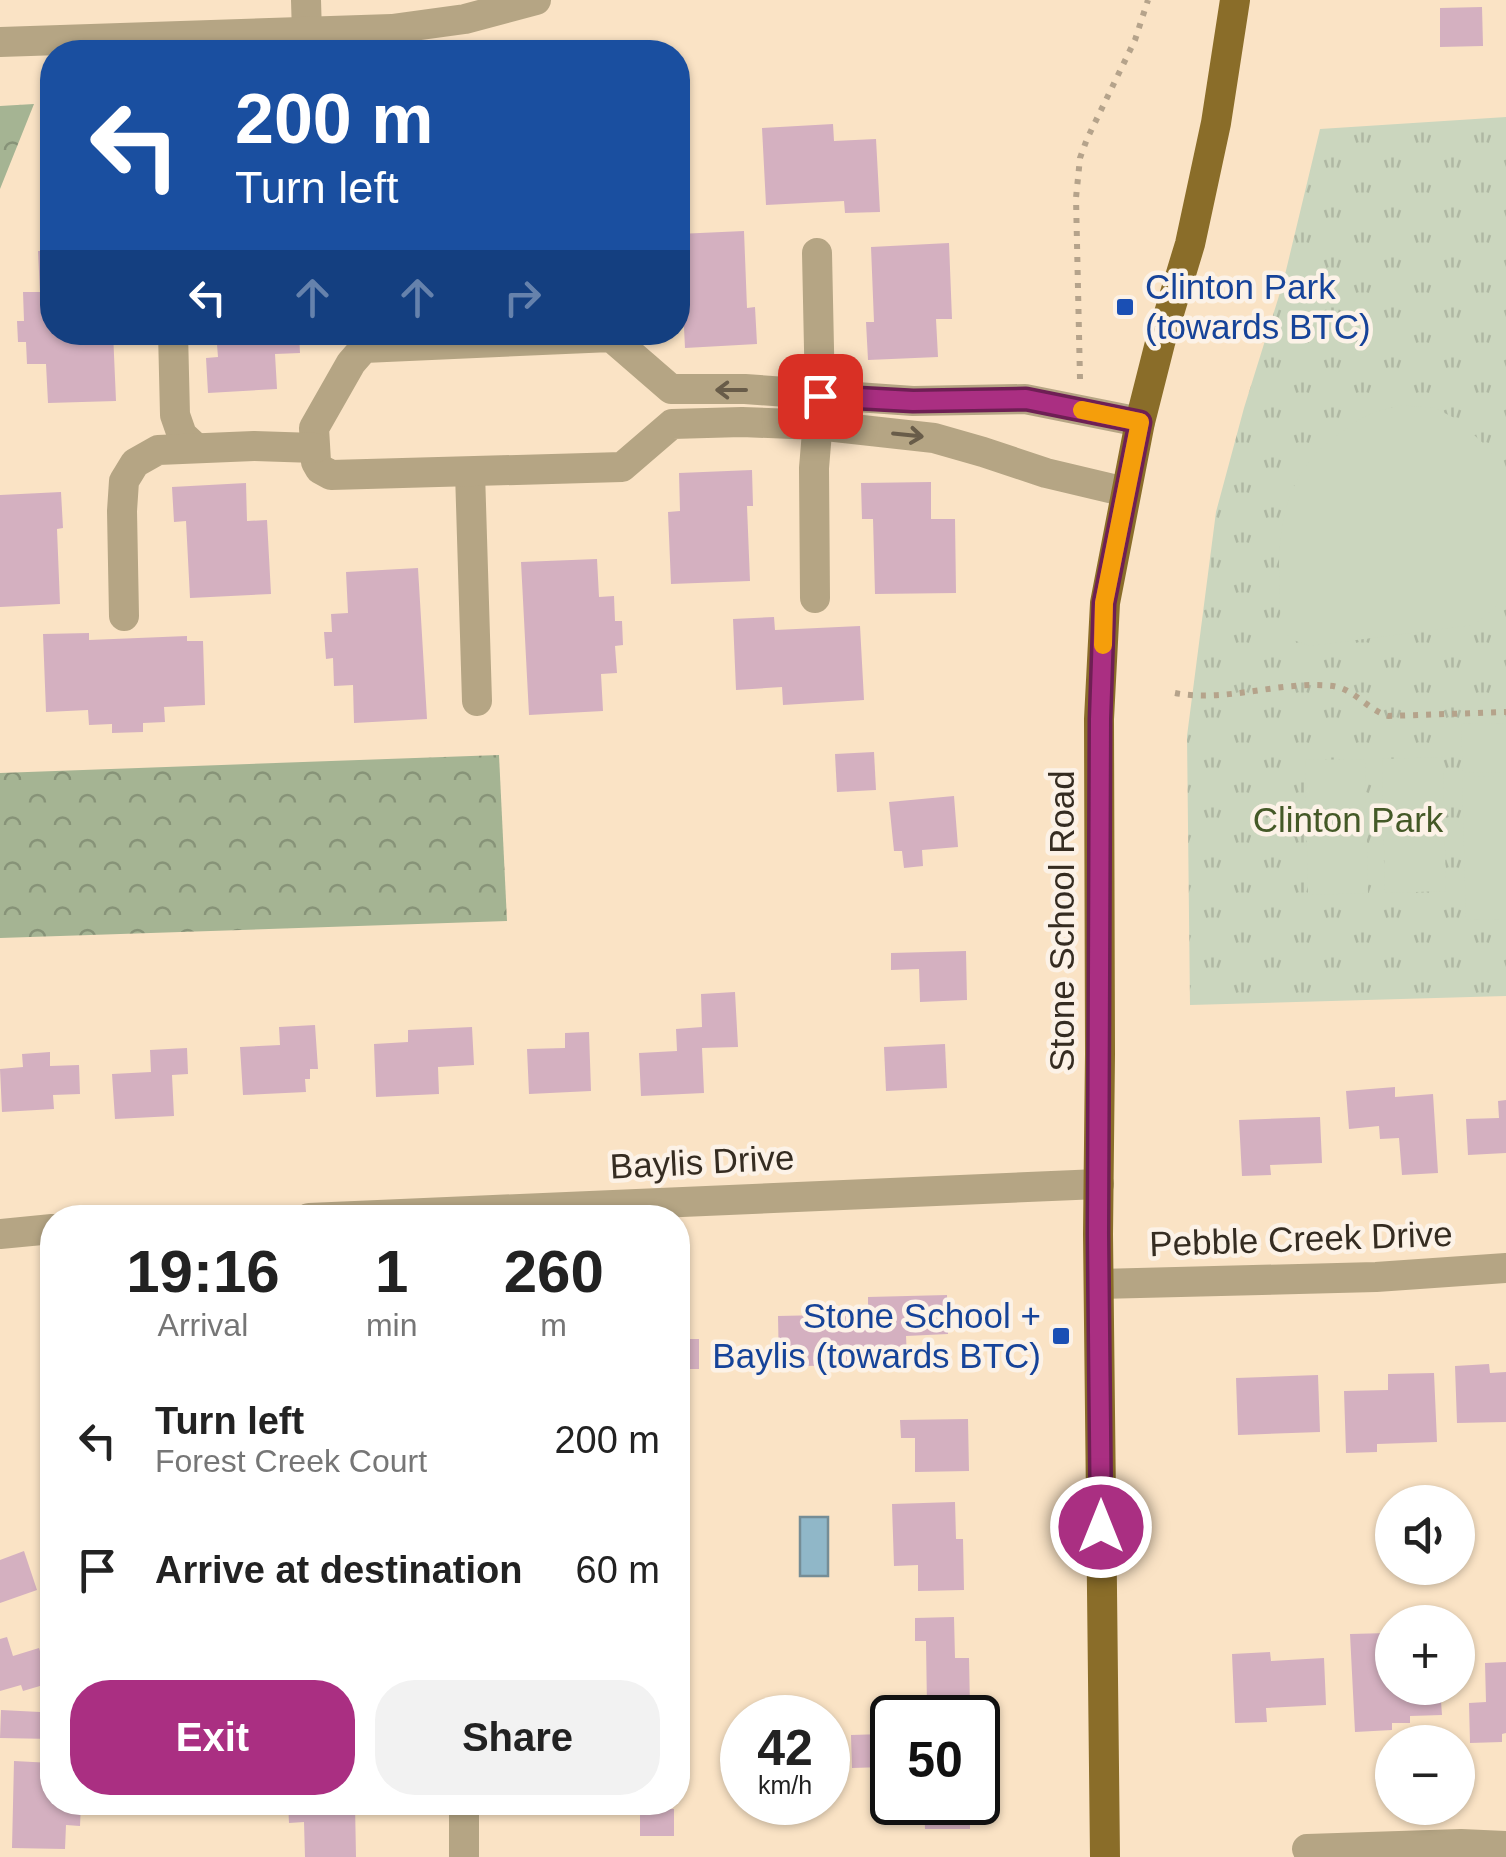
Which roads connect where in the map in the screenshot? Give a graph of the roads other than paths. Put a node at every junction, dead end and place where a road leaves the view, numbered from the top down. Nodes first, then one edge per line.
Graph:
1 (306, 0) edge
2 (536, 0) edge
3 (1235, 0) edge
4 (308, 34) junction
5 (77, 40) edge
6 (40, 41) edge
7 (0, 42) edge
8 (817, 253) dead end
9 (173, 345) edge
10 (398, 345) edge
11 (620, 345) edge
12 (670, 390) junction
13 (818, 410) junction
14 (1140, 422) junction
15 (672, 424) junction
16 (196, 448) junction
17 (315, 448) junction
18 (470, 472) junction
19 (1126, 492) junction
20 (816, 598) dead end
21 (124, 616) dead end
22 (477, 701) dead end
23 (1098, 1184) junction
24 (651, 1205) edge
25 (40, 1230) edge
26 (0, 1234) edge
27 (1506, 1268) edge
28 (1100, 1284) junction
29 (464, 1815) edge
30 (1506, 1846) edge
31 (1306, 1849) dead end
32 (464, 1857) edge
33 (1105, 1857) edge

1 - 4 street
2 - 4 street
3 - 14 main road, Stone School Road
4 - 5 street
6 - 7 street
8 - 13 street
9 - 16 street
10 - 17 street
11 - 12 street
13 -> 12 street
12 - 15 street
13 - 14 street
13 - 15 street
13 -> 19 street
13 - 20 street
14 - 19 main road, Stone School Road
15 - 18 street
16 - 17 street
16 - 21 street
17 - 18 street
18 - 22 street
19 - 23 main road, Stone School Road
23 - 24 street, Baylis Drive
23 - 28 main road, Stone School Road
25 - 26 street
27 - 28 street, Pebble Creek Drive
28 - 33 main road, Stone School Road
29 - 32 street
30 - 31 street

